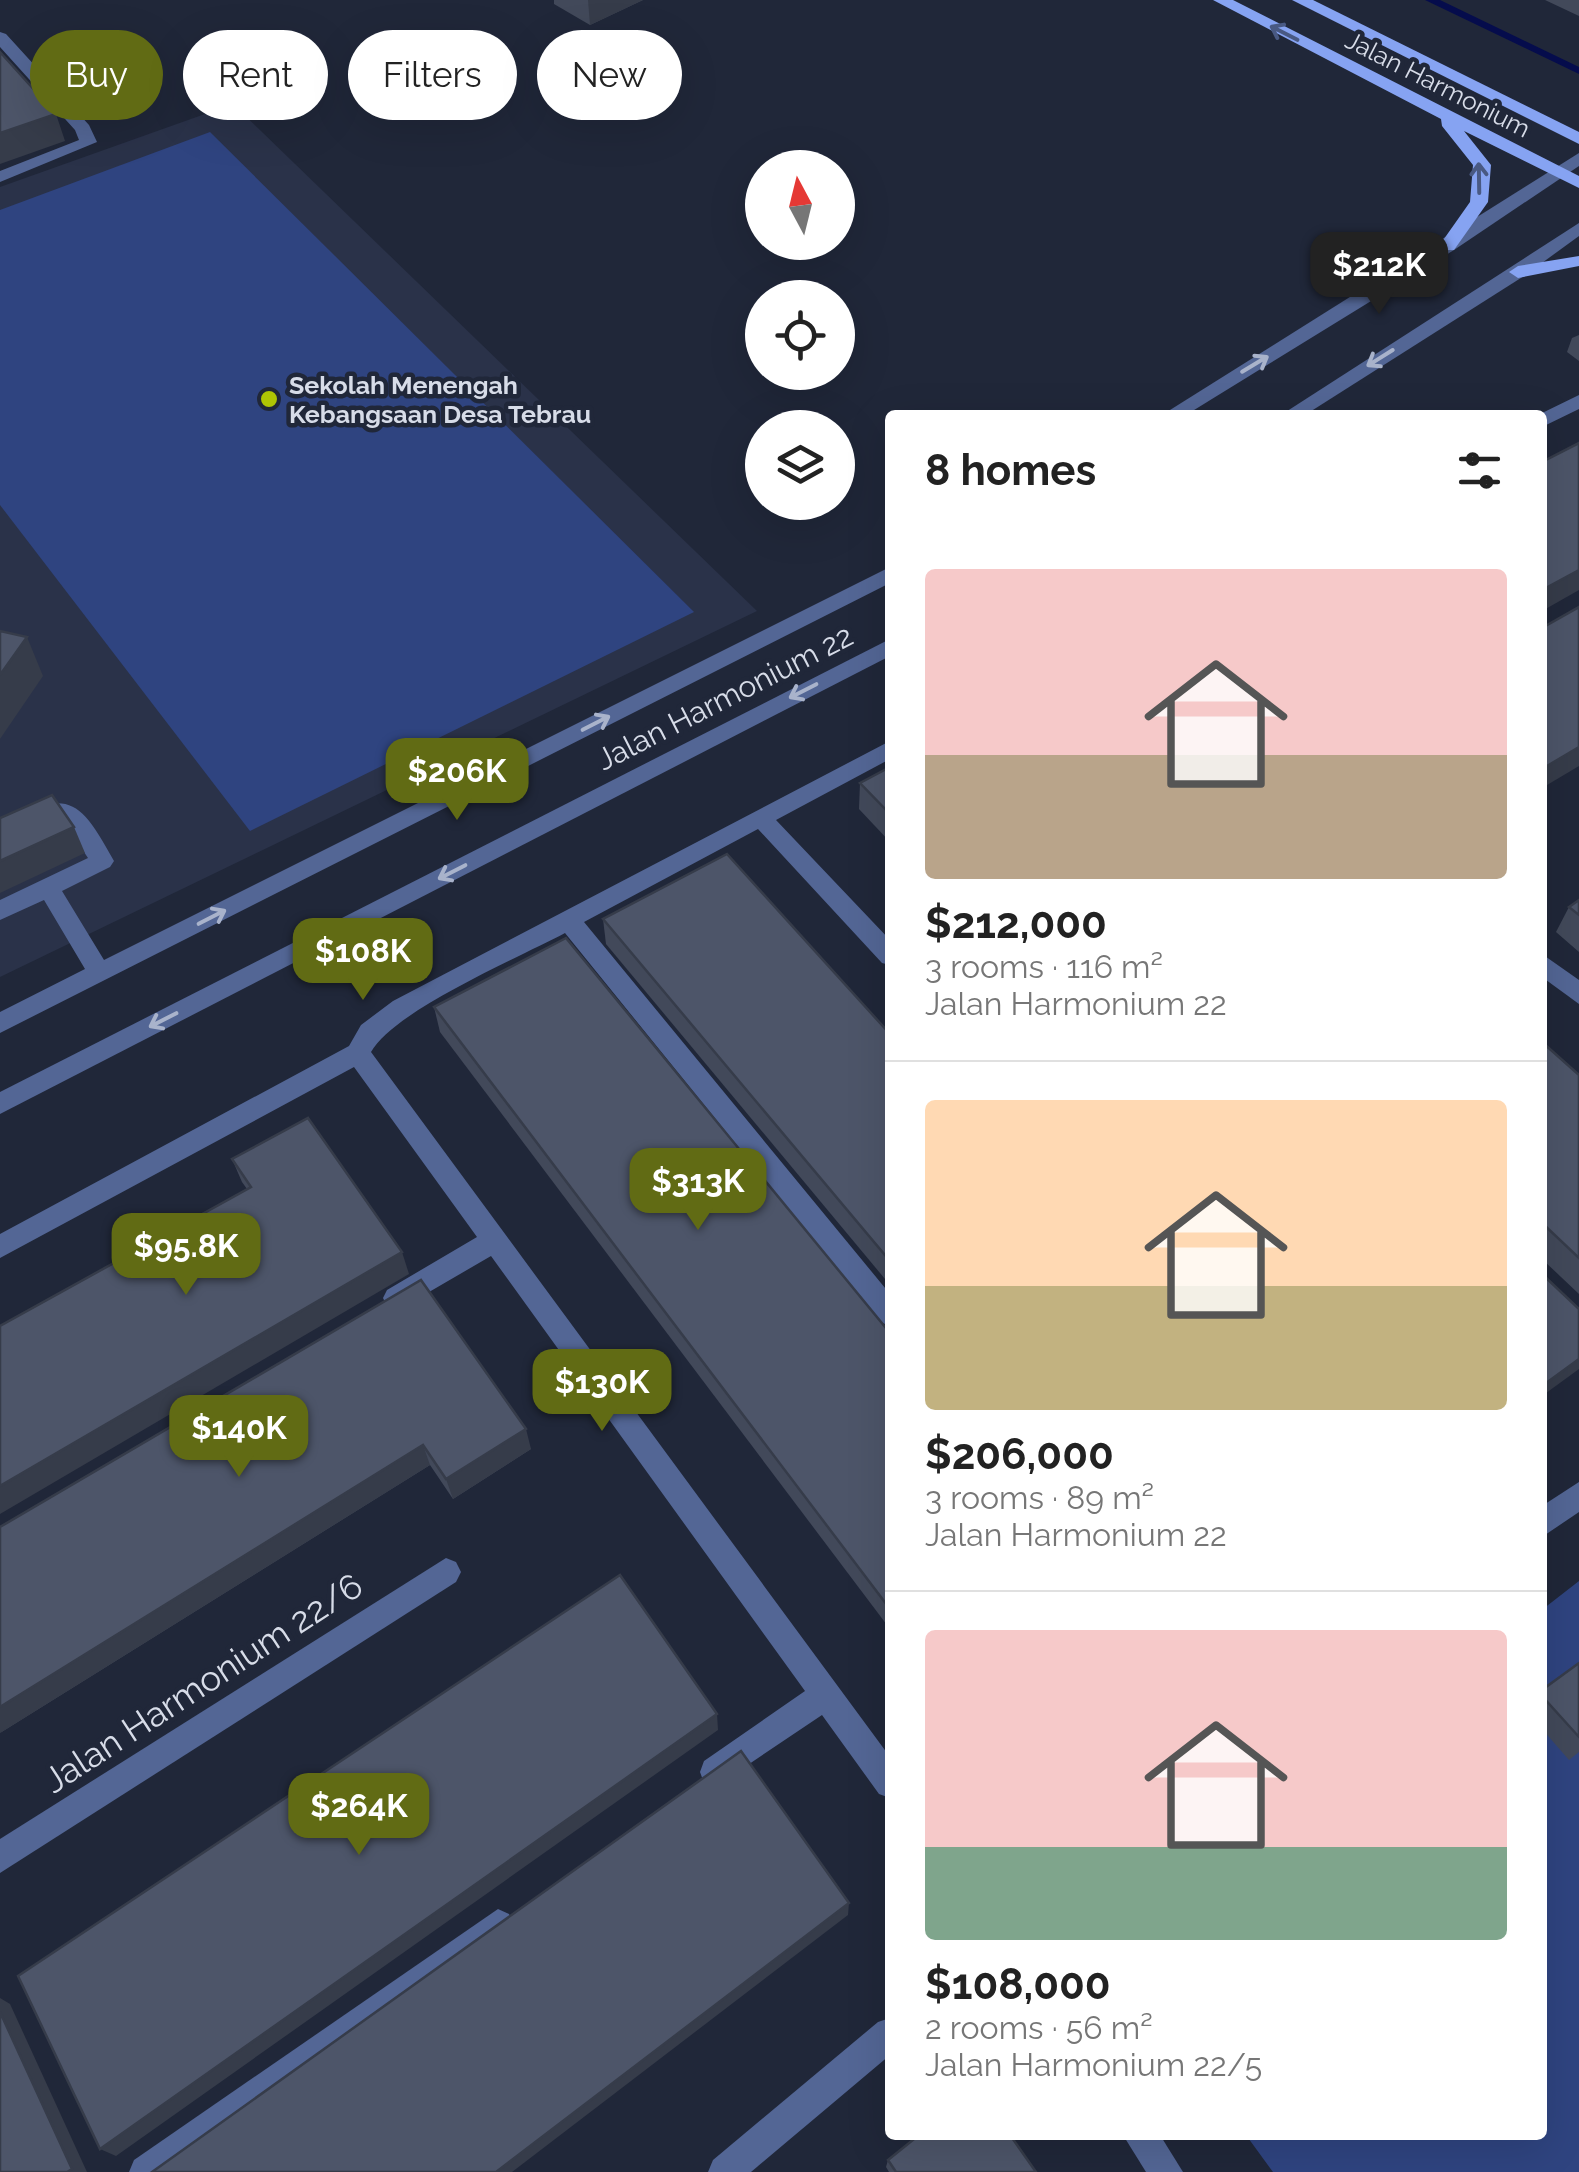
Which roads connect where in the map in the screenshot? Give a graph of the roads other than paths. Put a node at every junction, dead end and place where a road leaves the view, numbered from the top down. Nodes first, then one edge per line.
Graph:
1 (1221, 0) edge
2 (1300, 0) edge
3 (0, 37) edge
4 (1440, 114) junction
5 (1579, 139) edge
6 (1579, 158) edge
7 (1558, 173) junction
8 (0, 178) edge
9 (1579, 184) edge
10 (1579, 228) edge
11 (1448, 246) junction
12 (1579, 261) edge
13 (1518, 272) junction
14 (1579, 401) edge
15 (1180, 410) edge
16 (1299, 410) edge
17 (1547, 419) edge
18 (885, 577) edge
19 (885, 650) edge
20 (885, 752) edge
21 (761, 818) junction
22 (0, 832) edge
23 (48, 889) junction
24 (0, 911) edge
25 (568, 920) junction
26 (885, 951) edge
27 (1547, 967) edge
28 (100, 974) junction
29 (1579, 994) edge
30 (0, 1023) edge
31 (358, 1053) junction
32 (0, 1104) edge
33 (496, 1239) junction
34 (0, 1247) edge
35 (885, 1308) edge
36 (376, 1310) edge
37 (1579, 1495) edge
38 (1547, 1520) edge
39 (446, 1572) dead end
40 (826, 1694) junction
41 (885, 1776) edge
42 (696, 1786) edge
43 (0, 1858) edge
44 (518, 1910) edge
45 (885, 2038) edge
46 (1144, 2140) edge
47 (146, 2172) edge
48 (725, 2172) edge
49 (1166, 2172) edge

4 -> 1 main road, Jalan Harmonium
2 - 5 main road, Jalan Harmonium
3 - 8 street
4 - 7 main road, Jalan Harmonium
11 -> 4 main road
6 - 7 street
7 - 9 main road, Jalan Harmonium
7 - 11 street
10 - 13 street
15 -> 11 street
12 - 13 main road
13 -> 16 street
14 - 17 street
28 -> 18 street, Jalan Harmonium 22
19 -> 32 street, Jalan Harmonium 22
20 - 21 street
21 - 25 street
21 - 26 street
22 - 23 street
23 - 24 street
23 - 28 street
25 - 31 street
25 - 35 street
27 - 29 street
28 - 30 street, Jalan Harmonium 22
31 - 33 street
31 - 34 street
33 - 36 street
33 - 40 street
37 - 38 street
39 - 43 street, Jalan Harmonium 22/6
40 - 41 street
40 - 42 street
44 - 47 street
45 - 48 street
46 - 49 street

